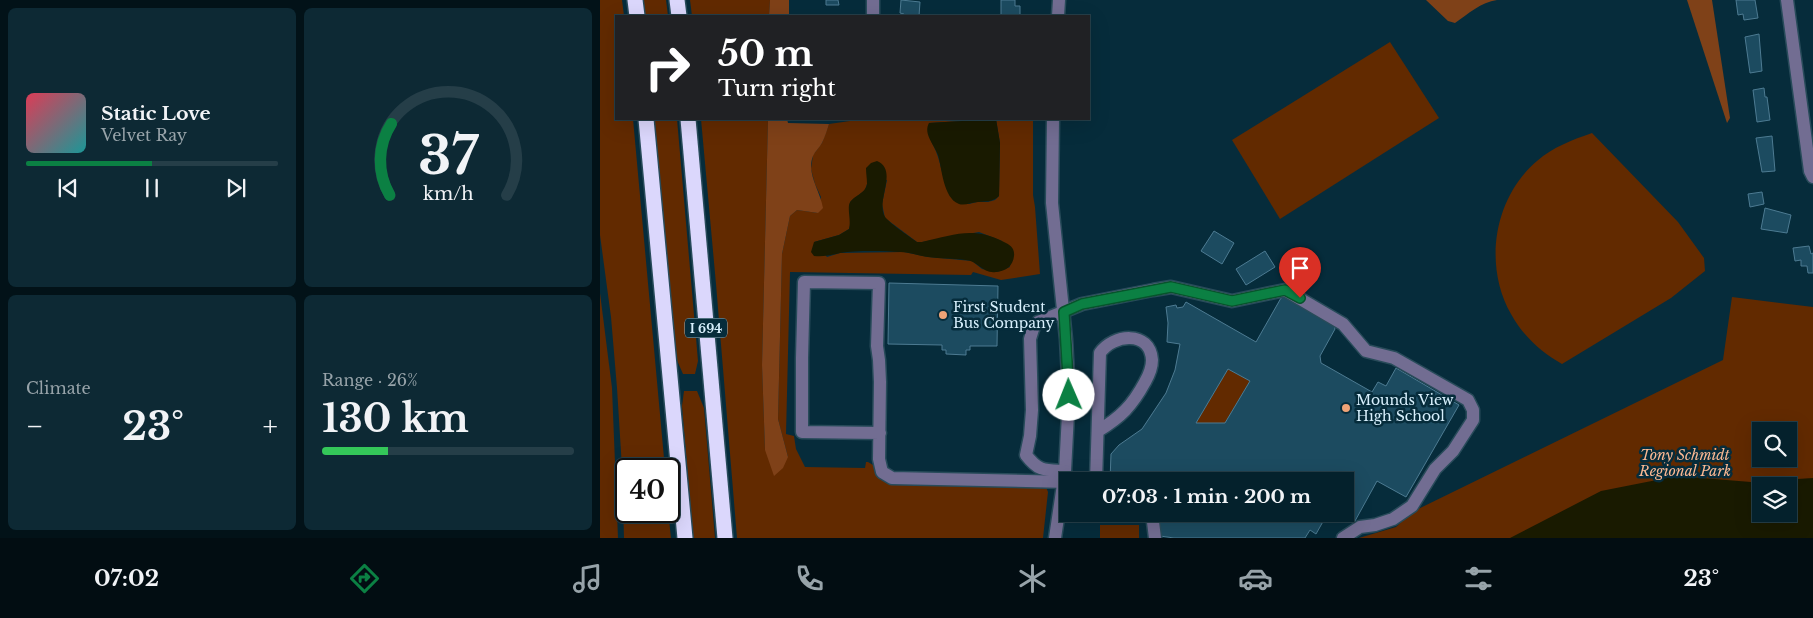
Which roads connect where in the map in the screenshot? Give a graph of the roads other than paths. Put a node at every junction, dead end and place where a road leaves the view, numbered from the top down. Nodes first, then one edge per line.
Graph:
1 (635, 0) edge
2 (677, 0) edge
3 (874, 0) edge
4 (1059, 0) edge
5 (1786, 0) edge
6 (636, 15) edge
7 (679, 15) edge
8 (873, 15) edge
9 (1058, 15) edge
10 (646, 120) edge
11 (688, 120) edge
12 (1053, 120) edge
13 (1813, 177) edge
14 (1064, 312) junction
15 (673, 409) junction
16 (1098, 432) junction
17 (880, 434) junction
18 (1065, 472) edge
19 (1096, 472) edge
20 (1059, 476) edge
21 (1059, 479) edge
22 (1059, 514) edge
23 (1154, 522) edge
24 (678, 538) edge
25 (685, 538) edge
26 (725, 538) edge
27 (1055, 538) edge
28 (1155, 538) edge
29 (1343, 538) edge

1 - 6 highway
2 - 7 highway
3 - 8 street
4 - 9 street
5 - 13 street
10 - 15 highway, I 694
11 - 26 highway, I 694
12 - 14 street
14 - 18 street
14 - 20 street
14 - 29 street
15 - 24 highway
15 - 25 highway, I 694
16 - 16 street
16 - 19 street
17 - 17 street
17 - 21 street
22 - 27 street
23 - 28 street

